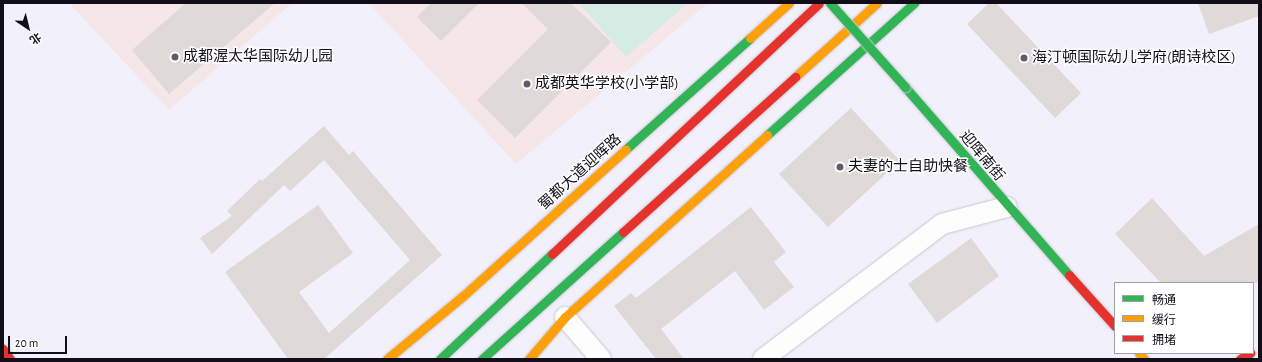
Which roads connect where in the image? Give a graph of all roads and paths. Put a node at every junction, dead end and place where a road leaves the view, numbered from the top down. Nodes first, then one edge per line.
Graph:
1 (789, 3) edge
2 (819, 3) edge
3 (830, 3) edge
4 (877, 3) edge
5 (914, 3) edge
6 (1007, 207) junction
7 (565, 317) junction
8 (1114, 325) edge
9 (3, 348) edge
10 (10, 359) edge
11 (387, 359) edge
12 (440, 359) edge
13 (482, 359) edge
14 (529, 359) edge
15 (601, 359) edge
16 (762, 359) edge

1 - 11 main road, 蜀都大道迎晖路
2 - 12 main road
3 - 6 main road, 迎晖南街, bridge
4 - 13 main road
5 - 7 main road
6 - 8 main road, 迎晖南街
6 - 16 street
7 - 14 main road
7 - 15 street
9 - 10 main road

